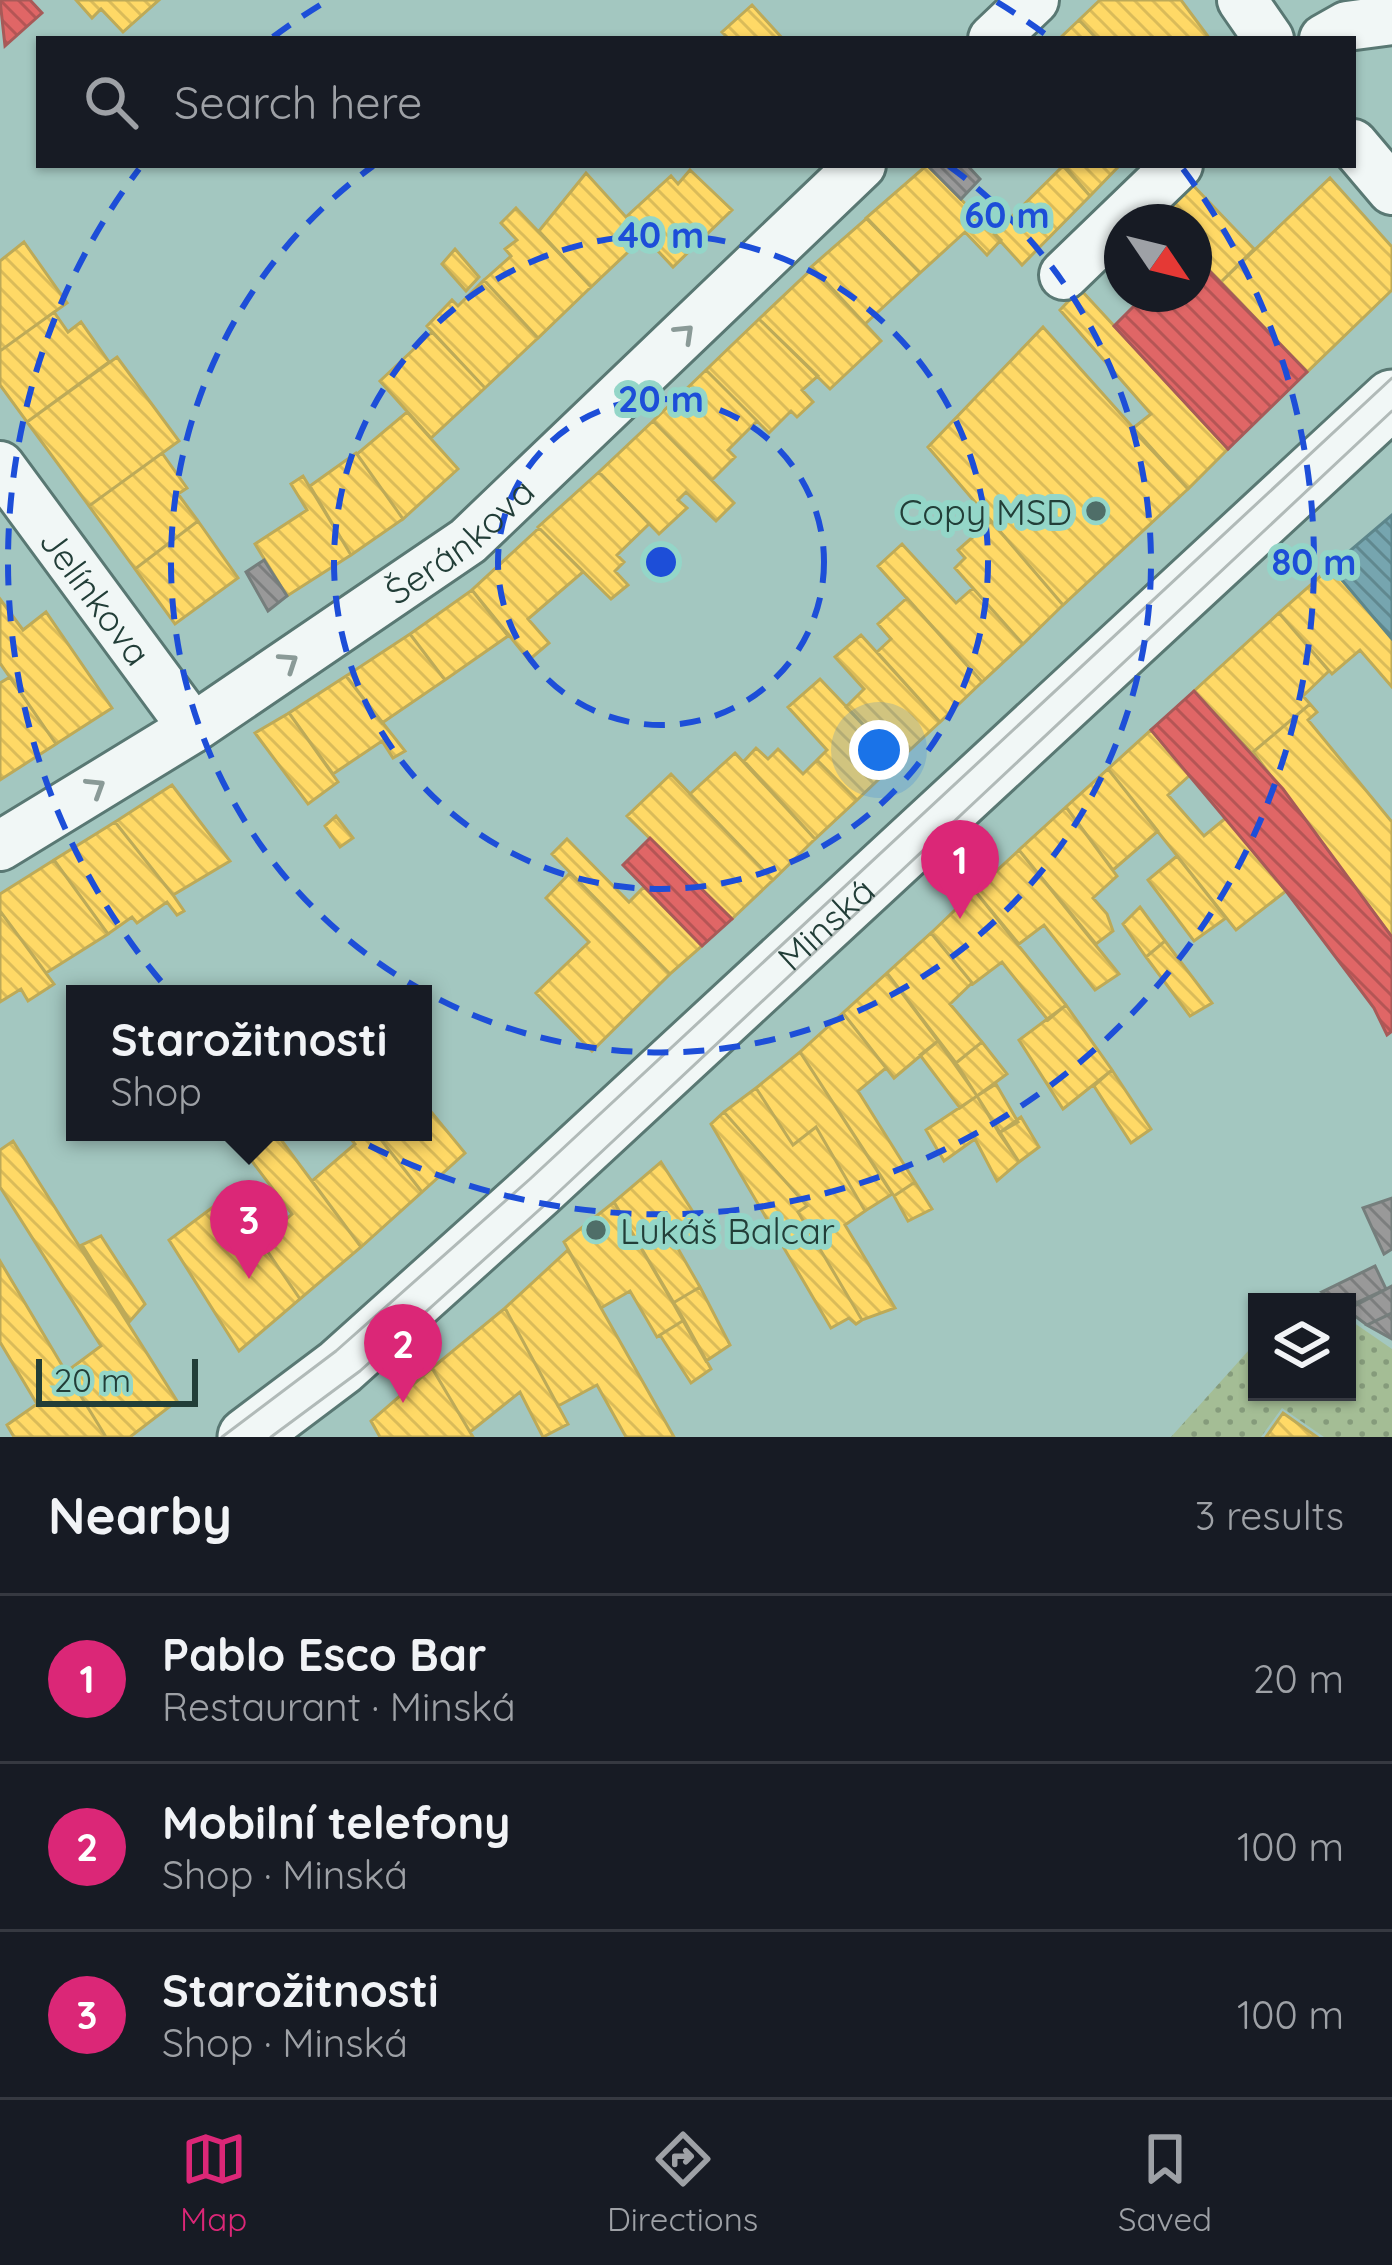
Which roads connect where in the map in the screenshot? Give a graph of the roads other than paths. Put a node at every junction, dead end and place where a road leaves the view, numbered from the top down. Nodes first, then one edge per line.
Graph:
1 (1034, 0) edge
2 (1242, 0) edge
3 (1392, 20) edge
4 (996, 36) edge
5 (1267, 36) edge
6 (1329, 36) edge
7 (1356, 148) edge
8 (858, 168) edge
9 (1175, 168) edge
10 (1392, 190) edge
11 (1064, 275) dead end
12 (1392, 399) edge
13 (0, 466) edge
14 (193, 728) junction
15 (0, 846) edge
16 (248, 1437) edge

1 - 4 street
2 - 5 street
3 - 6 street
7 - 10 street
14 -> 8 street, Šeránkova
9 - 11 street
12 - 16 street, Minská
13 - 14 street, Jelínkova
15 -> 14 street, Šeránkova

